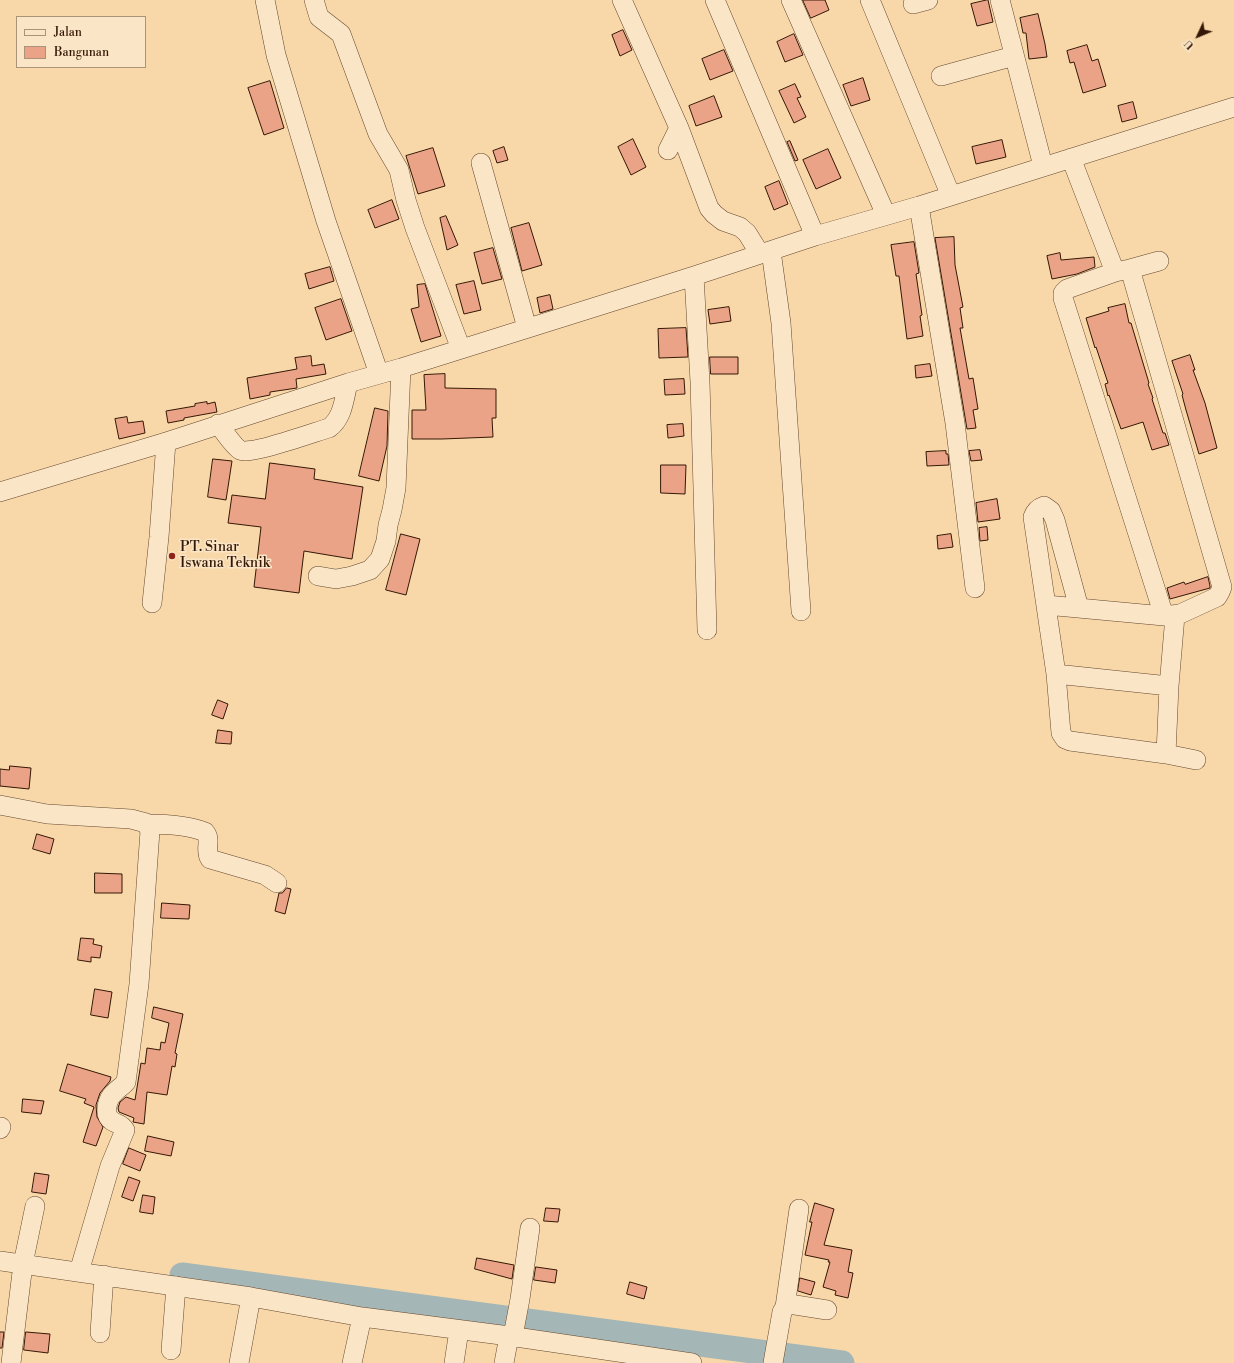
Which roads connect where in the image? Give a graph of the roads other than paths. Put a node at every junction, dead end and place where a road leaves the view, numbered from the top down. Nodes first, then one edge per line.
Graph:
1 (265, 0) edge
2 (314, 0) edge
3 (622, 0) edge
4 (715, 0) edge
5 (791, 0) edge
6 (870, 0) edge
7 (1000, 0) edge
8 (1014, 56) junction
9 (941, 76) dead end
10 (1234, 107) edge
11 (679, 128) junction
12 (668, 150) dead end
13 (1071, 158) junction
14 (481, 163) dead end
15 (1043, 166) junction
16 (951, 196) junction
17 (920, 206) junction
18 (886, 215) junction
19 (815, 236) junction
20 (765, 252) junction
21 (1159, 260) dead end
22 (1123, 270) junction
23 (694, 276) junction
24 (527, 328) junction
25 (461, 349) junction
26 (401, 368) junction
27 (379, 374) junction
28 (348, 383) junction
29 (218, 424) junction
30 (166, 442) junction
31 (0, 492) edge
32 (318, 576) dead end
33 (975, 588) dead end
34 (152, 603) dead end
35 (1046, 605) junction
36 (1079, 608) junction
37 (801, 611) dead end
38 (1170, 616) junction
39 (707, 630) dead end
40 (1056, 674) junction
41 (1169, 686) junction
42 (1166, 754) junction
43 (1196, 760) dead end
44 (0, 805) edge
45 (147, 824) junction
46 (277, 883) dead end
47 (35, 1206) dead end
48 (800, 1209) dead end
49 (530, 1228) dead end
50 (0, 1260) edge
51 (23, 1264) junction
52 (79, 1272) junction
53 (104, 1275) junction
54 (176, 1286) junction
55 (251, 1297) junction
56 (785, 1307) junction
57 (827, 1310) dead end
58 (362, 1317) junction
59 (459, 1330) junction
60 (100, 1333) dead end
61 (512, 1335) junction
62 (171, 1350) dead end
63 (589, 1355) edge
64 (774, 1357) edge
65 (455, 1358) edge
66 (505, 1359) edge
67 (10, 1363) edge
68 (239, 1363) edge
69 (352, 1363) edge
70 (692, 1363) edge

1 - 27 street
2 - 25 street
3 - 11 street
4 - 19 street
5 - 18 street
6 - 16 street
7 - 8 street
8 - 9 street
8 - 15 street
10 - 13 street
11 - 12 street
11 - 20 street
13 - 15 street
13 - 22 street
14 - 24 street
15 - 16 street
16 - 17 street
17 - 18 street
17 - 33 street
18 - 19 street
19 - 20 street
20 - 23 street
20 - 37 street
21 - 22 street
22 - 38 street
22 - 38 street
23 - 24 street
23 - 39 street
24 - 25 street
25 - 26 street
26 - 27 street
26 - 32 street
27 - 28 street
28 - 29 street
28 - 29 street
29 - 30 street
30 - 31 street
30 - 34 street
35 - 36 street
35 - 36 street
35 - 40 street
36 - 38 street
38 - 41 street
40 - 41 street
40 - 42 street
41 - 42 street
42 - 43 street
44 - 45 street
45 - 46 street
45 - 52 street
47 - 51 street
48 - 56 street
49 - 61 street
50 - 51 street
51 - 52 street
51 - 67 street
52 - 53 street
53 - 54 street
53 - 60 street
54 - 55 street
54 - 62 street
55 - 58 street
55 - 68 street
56 - 57 street
56 - 64 street
58 - 59 street
58 - 69 street
59 - 61 street
59 - 65 street
61 - 63 street
61 - 66 street
63 - 70 street

